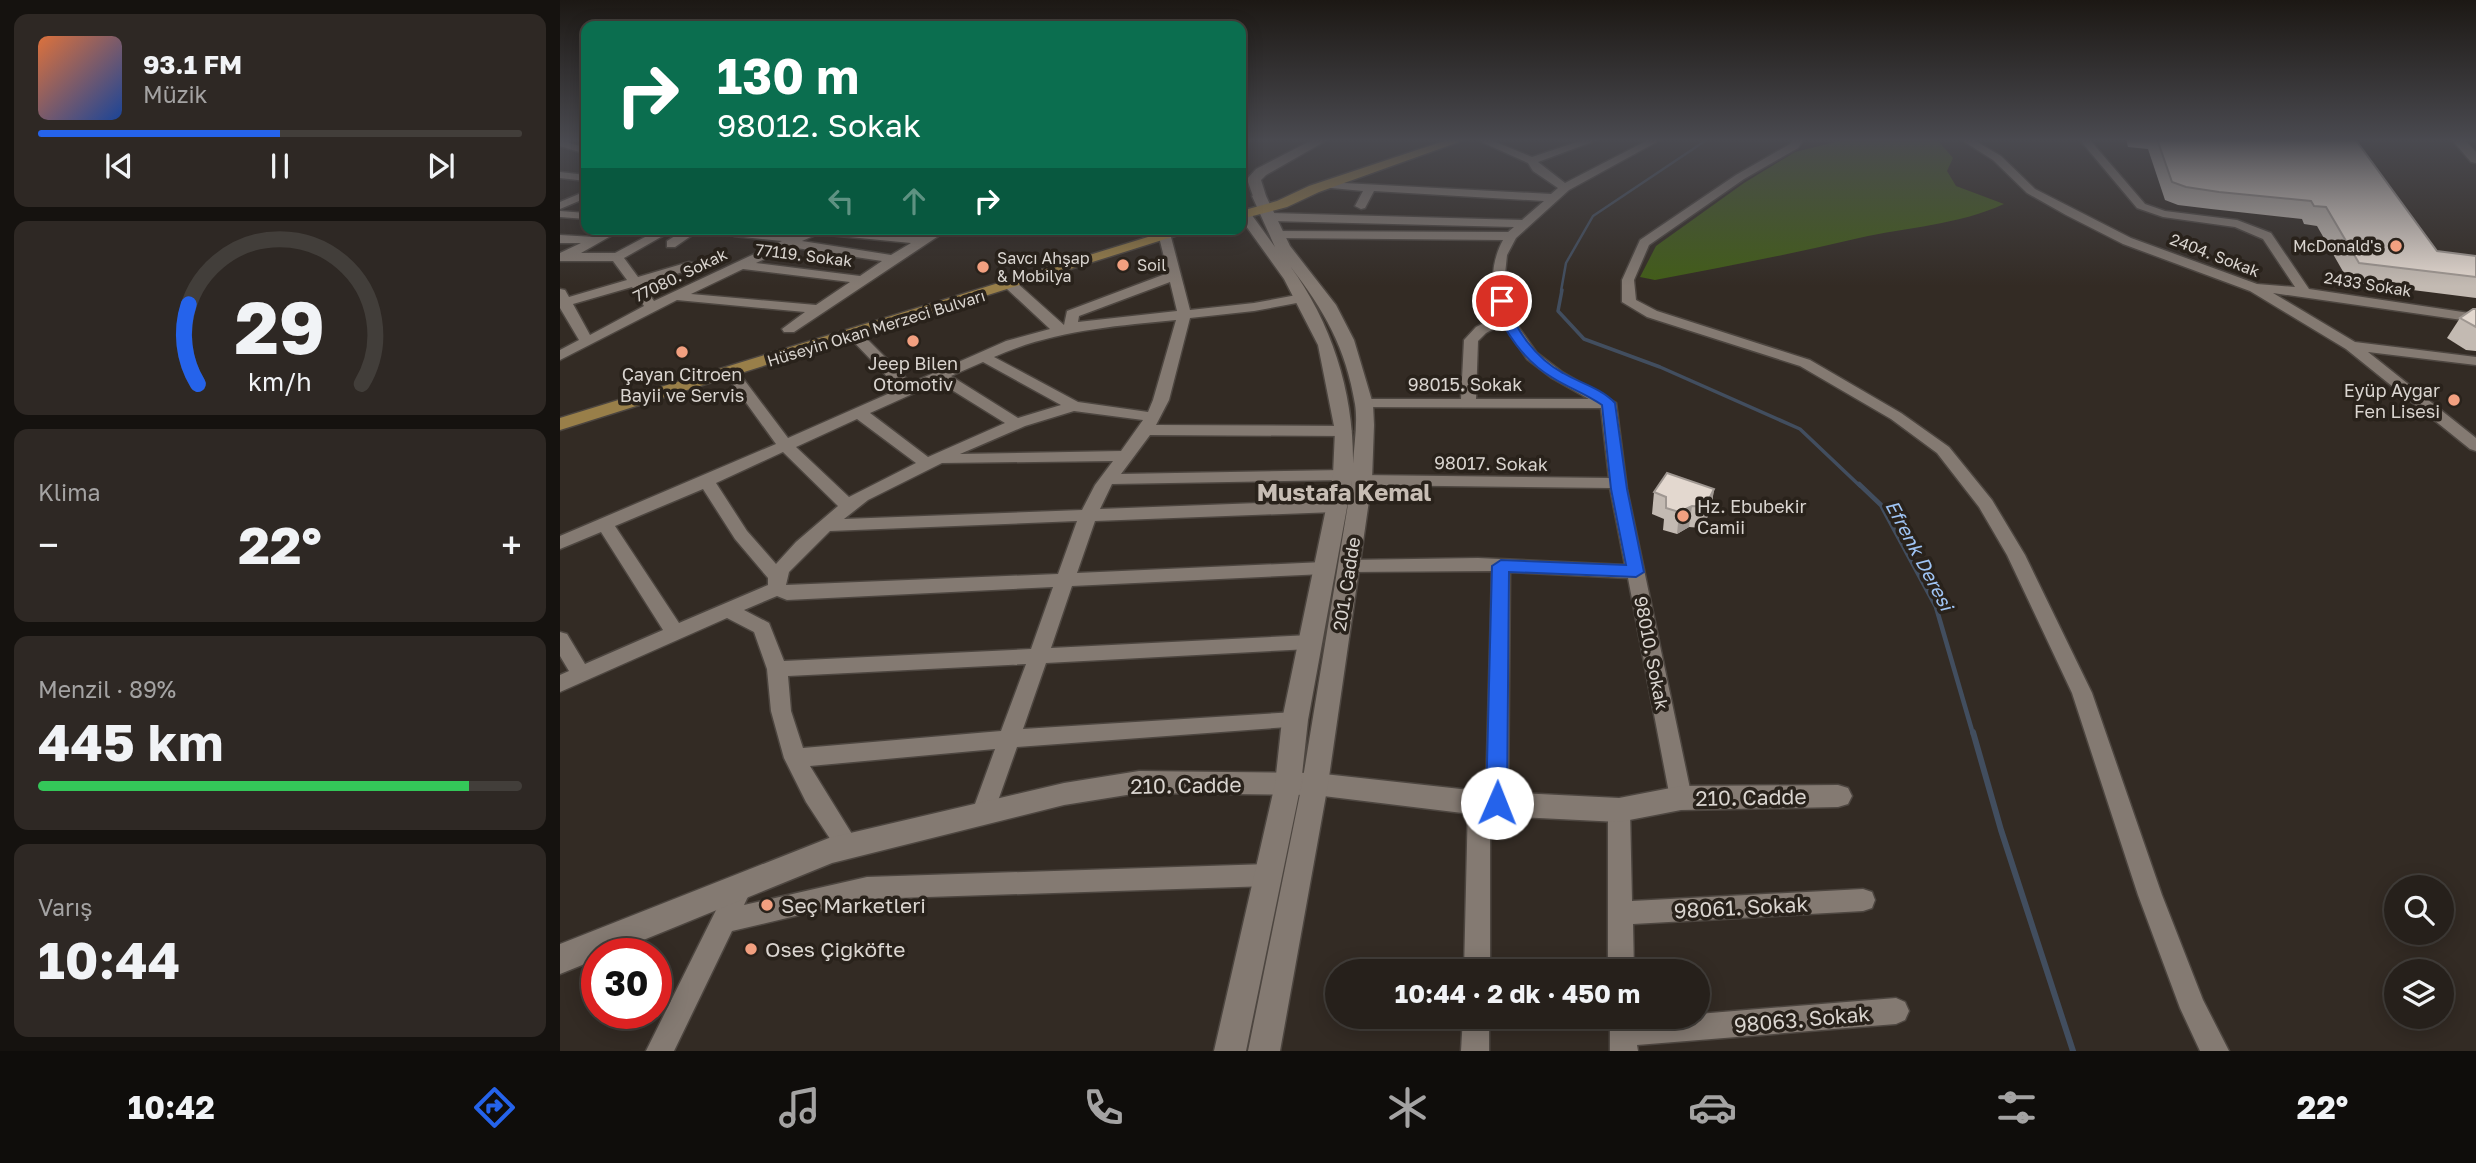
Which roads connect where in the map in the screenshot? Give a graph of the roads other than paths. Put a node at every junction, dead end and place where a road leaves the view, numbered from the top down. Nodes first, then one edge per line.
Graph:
1 (1254, 188) edge
2 (1315, 188) edge
3 (1317, 188) edge
4 (1370, 188) joint
5 (1565, 188) edge
6 (1724, 188) edge
7 (2028, 188) edge
8 (2126, 188) edge
9 (581, 196) edge
10 (1554, 198) junction
11 (564, 202) edge
12 (1361, 206) dead end
13 (1255, 212) edge
14 (560, 214) edge
15 (581, 216) edge
16 (1523, 224) junction
17 (606, 235) edge
18 (657, 235) edge
19 (689, 235) edge
20 (762, 235) edge
21 (806, 235) edge
22 (871, 235) edge
23 (934, 235) edge
24 (1156, 235) edge
25 (1157, 235) edge
26 (1164, 235) edge
27 (1511, 236) junction
28 (560, 239) edge
29 (597, 240) junction
30 (793, 241) junction
31 (924, 241) junction
32 (562, 257) edge
33 (617, 257) junction
34 (893, 259) junction
35 (689, 265) junction
36 (740, 265) junction
37 (1175, 275) junction
38 (714, 277) junction
39 (863, 280) junction
40 (637, 282) junction
41 (1012, 285) junction
42 (2255, 288) junction
43 (2305, 292) junction
44 (674, 296) junction
45 (1302, 298) junction
46 (561, 300) edge
47 (652, 307) junction
48 (818, 309) junction
49 (1184, 314) junction
50 (1504, 317) junction
51 (2476, 317) edge
52 (1064, 328) junction
53 (789, 329) dead end
54 (855, 335) junction
55 (587, 342) junction
56 (2351, 346) junction
57 (560, 356) edge
58 (982, 356) junction
59 (2476, 361) edge
60 (731, 372) junction
61 (939, 375) junction
62 (908, 389) junction
63 (1468, 403) junction
64 (1608, 403) junction
65 (1364, 404) junction
66 (1074, 406) junction
67 (560, 412) edge
68 (858, 412) junction
69 (560, 424) edge
70 (1017, 424) junction
71 (1149, 424) junction
72 (1344, 431) junction
73 (785, 445) junction
74 (2476, 446) edge
75 (1124, 456) junction
76 (934, 461) junction
77 (1352, 477) junction
78 (1108, 479) junction
79 (706, 481) junction
80 (1618, 483) junction
81 (848, 506) junction
82 (1335, 506) junction
83 (1088, 516) junction
84 (604, 524) junction
85 (827, 525) junction
86 (560, 543) edge
87 (1348, 566) junction
88 (1501, 566) junction
89 (1324, 568) junction
90 (1636, 572) junction
91 (1065, 580) junction
92 (777, 583) junction
93 (729, 611) junction
94 (676, 634) junction
95 (560, 639) edge
96 (1310, 642) junction
97 (1039, 654) junction
98 (777, 669) junction
99 (581, 674) junction
100 (560, 684) edge
101 (1295, 720) junction
102 (1009, 739) junction
103 (795, 758) junction
104 (1302, 784) junction
105 (1838, 796) dead end
106 (1681, 798) junction
107 (1488, 803) junction
108 (1619, 810) junction
109 (982, 815) junction
110 (848, 847) junction
111 (1269, 875) junction
112 (741, 886) junction
113 (1863, 900) dead end
114 (1619, 913) junction
115 (724, 921) junction
116 (560, 959) edge
117 (1478, 959) edge
118 (1621, 959) edge
119 (1896, 1011) dead end
120 (1476, 1029) edge
121 (1624, 1034) edge
122 (660, 1051) edge
123 (1230, 1051) edge
124 (1264, 1051) edge
125 (1475, 1051) edge
126 (2215, 1051) edge

1 - 13 main road
2 - 13 main road
3 - 13 main road
4 - 10 street
4 - 12 street
5 - 10 street
6 - 126 street
7 - 42 street, 2404. Sokak
8 - 43 street
9 - 11 street
10 - 16 street
13 - 16 street
13 - 27 street
13 - 45 main road, 201. Cadde
13 - 65 main road, 201. Cadde
14 - 15 street
16 - 27 street
17 - 29 street
18 - 33 street
19 - 35 street
20 - 30 street
21 - 30 street, 77080. Sokak
22 - 31 street
23 - 31 street
24 - 67 main road, Hüseyin Okan Merzeci Bulvarı
25 - 41 main road, Hüseyin Okan Merzeci Bulvarı
26 - 37 street
27 - 50 street
28 - 29 street
29 - 32 street
30 - 34 street
30 - 36 street, 77080. Sokak
31 - 34 street
32 - 33 street
33 - 40 street
34 - 39 street
35 - 38 street
35 - 40 street
36 - 38 street, 77080. Sokak
36 - 39 street, 77119. Sokak
37 - 49 street
37 - 52 street
38 - 44 street, 77080. Sokak
39 - 48 street
40 - 46 street
40 - 47 street
41 - 52 street
41 - 54 main road, Hüseyin Okan Merzeci Bulvarı
42 - 43 street, 2433 Sokak
42 - 56 street, 2404. Sokak
43 - 51 street, 2433 Sokak
44 - 47 street, 77080. Sokak
44 - 48 street
45 - 49 street
45 - 72 main road, 201. Cadde
46 - 55 street
47 - 55 street, 77080. Sokak
48 - 53 street
49 - 52 street
49 - 71 street
50 - 63 street
50 - 64 street
52 - 58 street
54 - 60 main road, Hüseyin Okan Merzeci Bulvarı
54 - 62 street
55 - 57 street, 77080. Sokak
56 - 59 street
56 - 74 street, 2404. Sokak
58 - 61 street
58 - 66 street
60 - 69 main road, Hüseyin Okan Merzeci Bulvarı
60 - 73 street
61 - 62 street
61 - 70 street
62 - 68 street
63 - 64 street, 98015. Sokak
63 - 65 street, 98015. Sokak
64 - 80 street, 98010. Sokak
65 - 77 main road, 201. Cadde
66 - 70 street
66 - 71 street
68 - 73 street
68 - 76 street
70 - 76 street
71 - 72 street
71 - 75 street
72 - 77 main road, 201. Cadde
73 - 79 street
73 - 81 street
75 - 76 street
75 - 78 street
76 - 81 street
77 - 78 street, 98017. Sokak
77 - 80 street, 98017. Sokak
77 - 82 main road, 201. Cadde
77 - 87 main road, 201. Cadde
78 - 83 street
79 - 84 street
79 - 92 street
80 - 90 street, 98010. Sokak
81 - 85 street
82 - 83 street
82 - 89 main road, 201. Cadde
83 - 85 street
83 - 91 street
84 - 86 street
84 - 94 street
85 - 92 street
87 - 88 street
87 - 104 main road, 201. Cadde
88 - 90 street
88 - 107 street
89 - 91 street
89 - 96 main road, 201. Cadde
90 - 106 street, 98010. Sokak
91 - 92 street
91 - 97 street
92 - 93 street
93 - 94 street
93 - 98 street
94 - 99 street
95 - 99 street
96 - 97 street
96 - 101 main road, 201. Cadde
97 - 98 street
97 - 102 street
98 - 103 street
99 - 100 street
101 - 102 street
101 - 104 main road, 201. Cadde
102 - 103 street
102 - 109 street
103 - 110 street
104 - 107 main road, 210. Cadde
104 - 109 main road, 210. Cadde
104 - 111 main road, 201. Cadde
104 - 124 main road, 201. Cadde
105 - 106 main road, 210. Cadde
106 - 108 main road, 210. Cadde
107 - 108 main road, 210. Cadde
107 - 117 street
108 - 114 street
109 - 110 main road, 210. Cadde
110 - 112 main road, 210. Cadde
111 - 115 street
111 - 123 main road, 201. Cadde
112 - 115 street
112 - 116 main road, 210. Cadde
113 - 114 street, 98061. Sokak
114 - 118 street
115 - 122 street
119 - 121 street, 98063. Sokak
120 - 125 street

